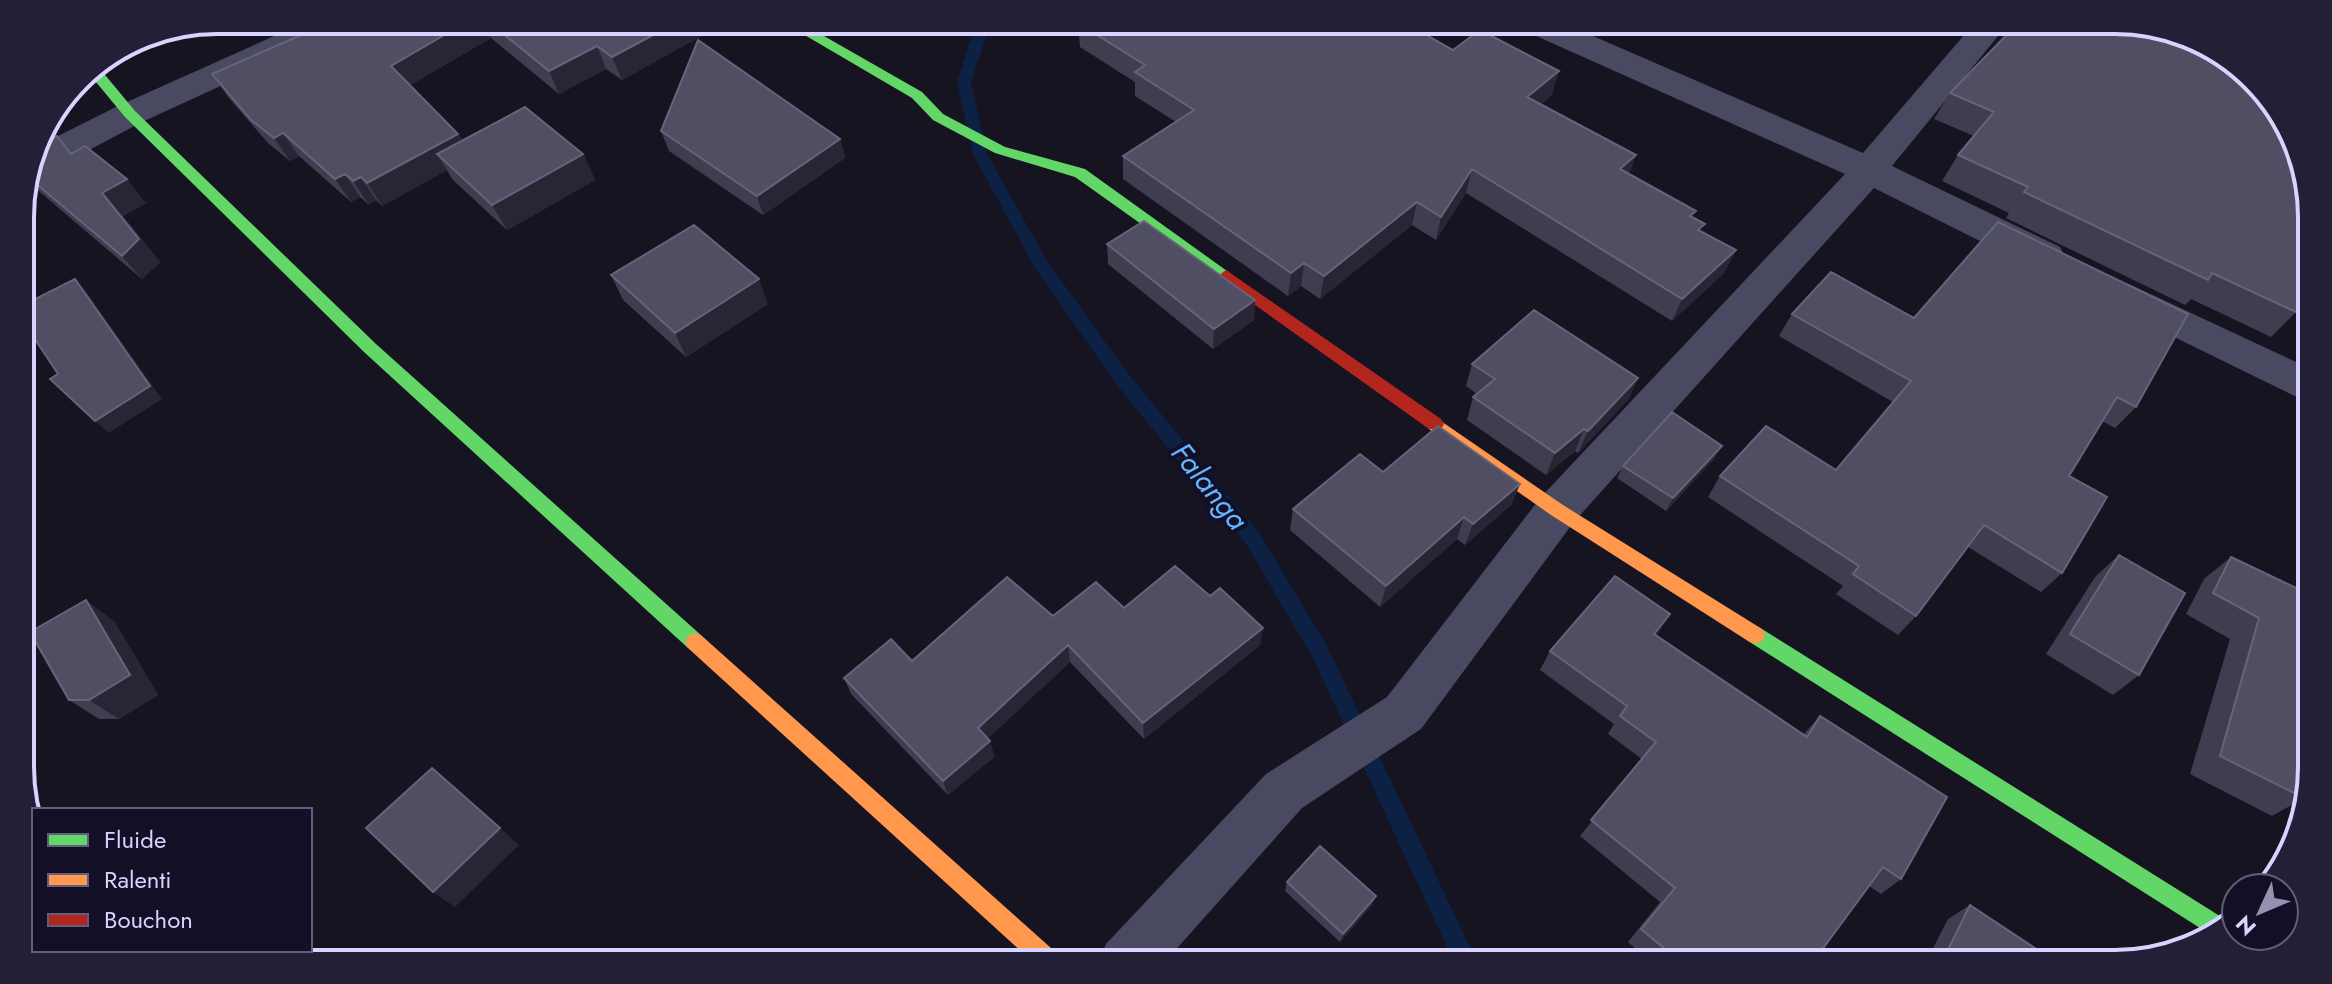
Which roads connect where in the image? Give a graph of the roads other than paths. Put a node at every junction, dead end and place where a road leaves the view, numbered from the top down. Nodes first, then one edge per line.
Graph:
1 (306, 34) edge
2 (810, 34) edge
3 (1560, 34) edge
4 (1983, 34) edge
5 (99, 77) edge
6 (130, 114) junction
7 (44, 158) edge
8 (1869, 170) junction
9 (2298, 382) edge
10 (1557, 510) junction
11 (2211, 923) edge
12 (1036, 950) edge
13 (1139, 950) edge

1 - 6 street
2 - 10 street
3 - 8 street
4 - 8 street
5 - 6 street
6 - 7 street
6 - 12 street
8 - 9 street
8 - 10 street
10 - 11 street
10 - 13 street

